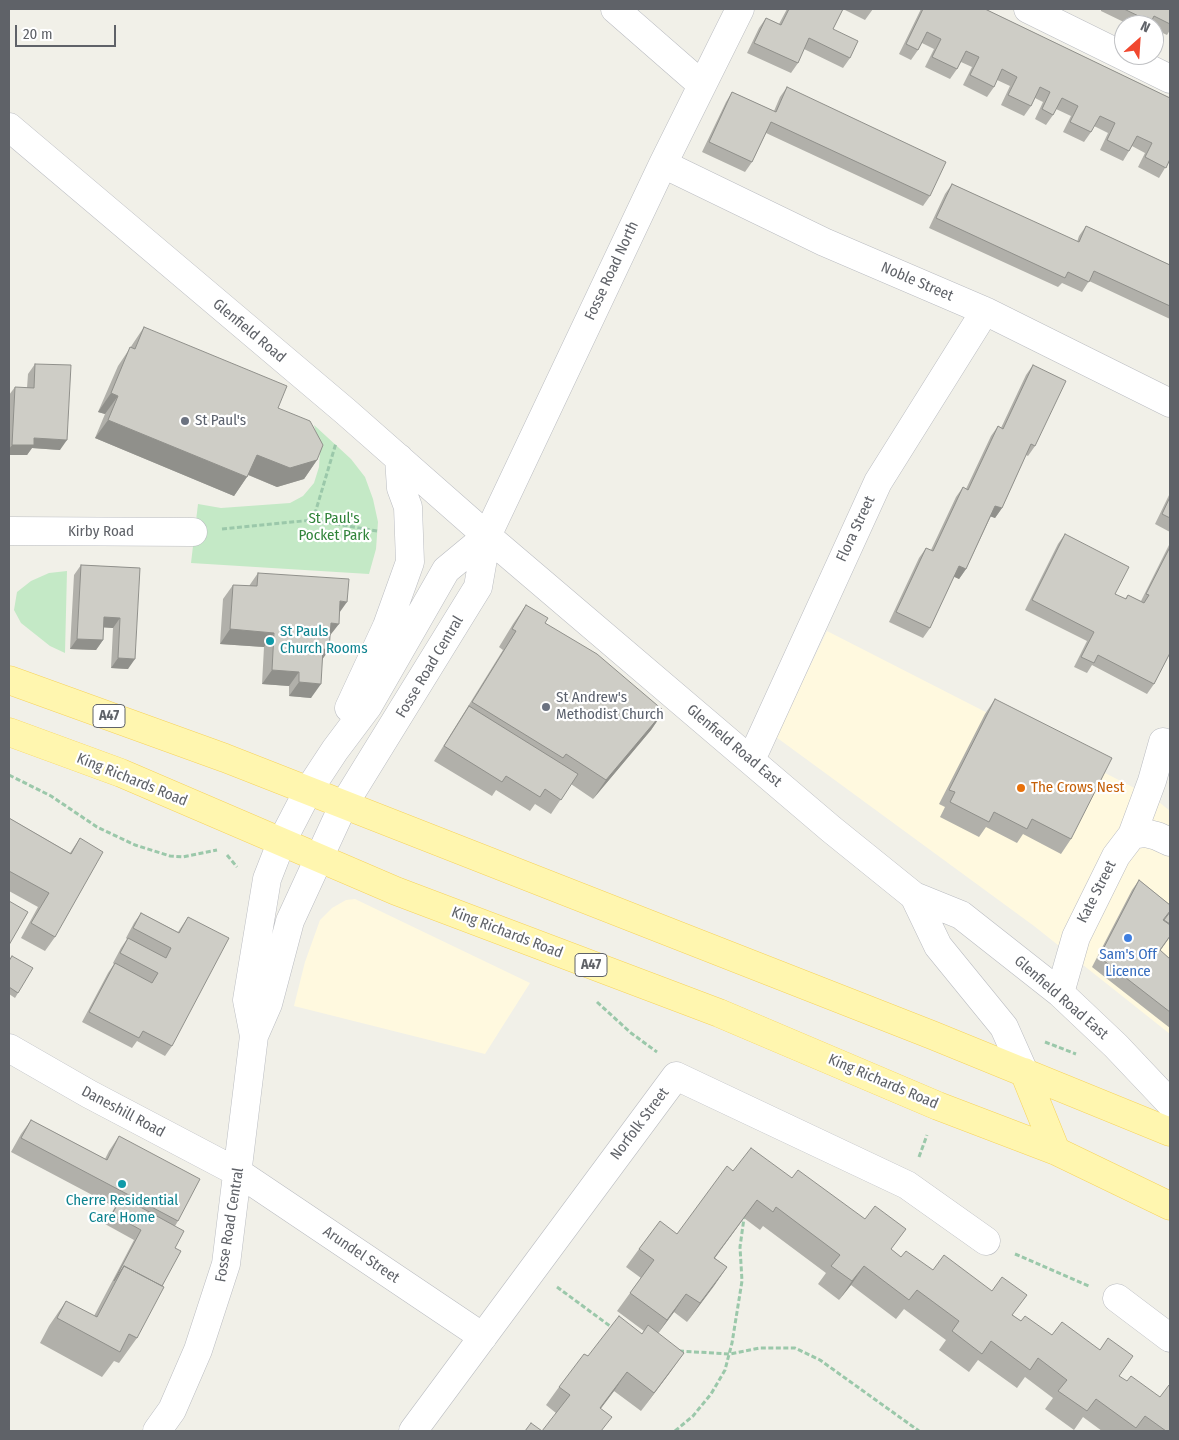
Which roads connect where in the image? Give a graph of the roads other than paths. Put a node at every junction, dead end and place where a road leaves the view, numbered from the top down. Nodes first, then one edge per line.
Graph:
1 (615, 9) edge
2 (740, 9) edge
3 (1028, 9) edge
4 (1062, 16) edge
5 (1170, 79) edge
6 (702, 85) junction
7 (9, 127) edge
8 (663, 164) junction
9 (984, 311) junction
10 (1170, 403) edge
11 (399, 458) junction
12 (9, 531) edge
13 (193, 532) road end
14 (487, 536) junction
15 (9, 680) edge
16 (9, 732) edge
17 (1163, 742) dead end
18 (335, 750) junction
19 (751, 760) junction
20 (308, 791) junction
21 (343, 806) junction
22 (1132, 835) junction
23 (1170, 842) edge
24 (280, 843) junction
25 (319, 860) junction
26 (914, 896) junction
27 (1060, 992) junction
28 (254, 1036) junction
29 (9, 1048) edge
30 (1024, 1072) junction
31 (1170, 1103) edge
32 (1170, 1132) edge
33 (1056, 1151) junction
34 (239, 1173) junction
35 (1170, 1206) edge
36 (986, 1241) road end
37 (1117, 1298) road end
38 (484, 1337) junction
39 (1170, 1338) edge
40 (157, 1431) edge
41 (413, 1431) edge

1 - 6 street
2 - 6 street, Fosse Road North
3 - 4 street
4 - 5 street
6 - 8 street, Fosse Road North
7 - 11 street, Glenfield Road
8 - 9 street, Noble Street
8 - 14 street, Fosse Road North
9 - 10 street, Noble Street
9 - 19 street, Flora Street
11 - 14 street, Glenfield Road
11 - 18 street, Fosse Road Central
12 - 13 street, Kirby Road
14 - 18 street, Fosse Road Central
14 - 19 street, Glenfield Road East
14 - 21 street, Fosse Road Central
15 - 20 main road, A47
16 - 24 main road, King Richards Road / A47
17 - 22 street, Kate Street
18 - 20 street, Fosse Road Central
19 - 26 street, Glenfield Road East
20 - 21 main road, A47
20 - 24 street, Fosse Road Central
21 - 25 street, Fosse Road Central
21 - 30 main road, A47
22 - 23 street
22 - 27 street, Kate Street
24 - 25 main road, King Richards Road / A47
24 - 28 street, Fosse Road Central
25 - 28 street, Fosse Road Central
25 - 33 main road, King Richards Road / A47
26 - 27 street, Glenfield Road East
26 - 30 street, Glenfield Road East
27 - 31 street, Glenfield Road East
28 - 34 street, Fosse Road Central
29 - 34 street, Daneshill Road
30 - 32 main road, A47
30 - 33 main road
33 - 35 main road, King Richards Road / A47
34 - 38 street, Arundel Street
34 - 40 street, Fosse Road Central
36 - 38 street, Norfolk Street
37 - 39 street
38 - 41 street, Norfolk Street

